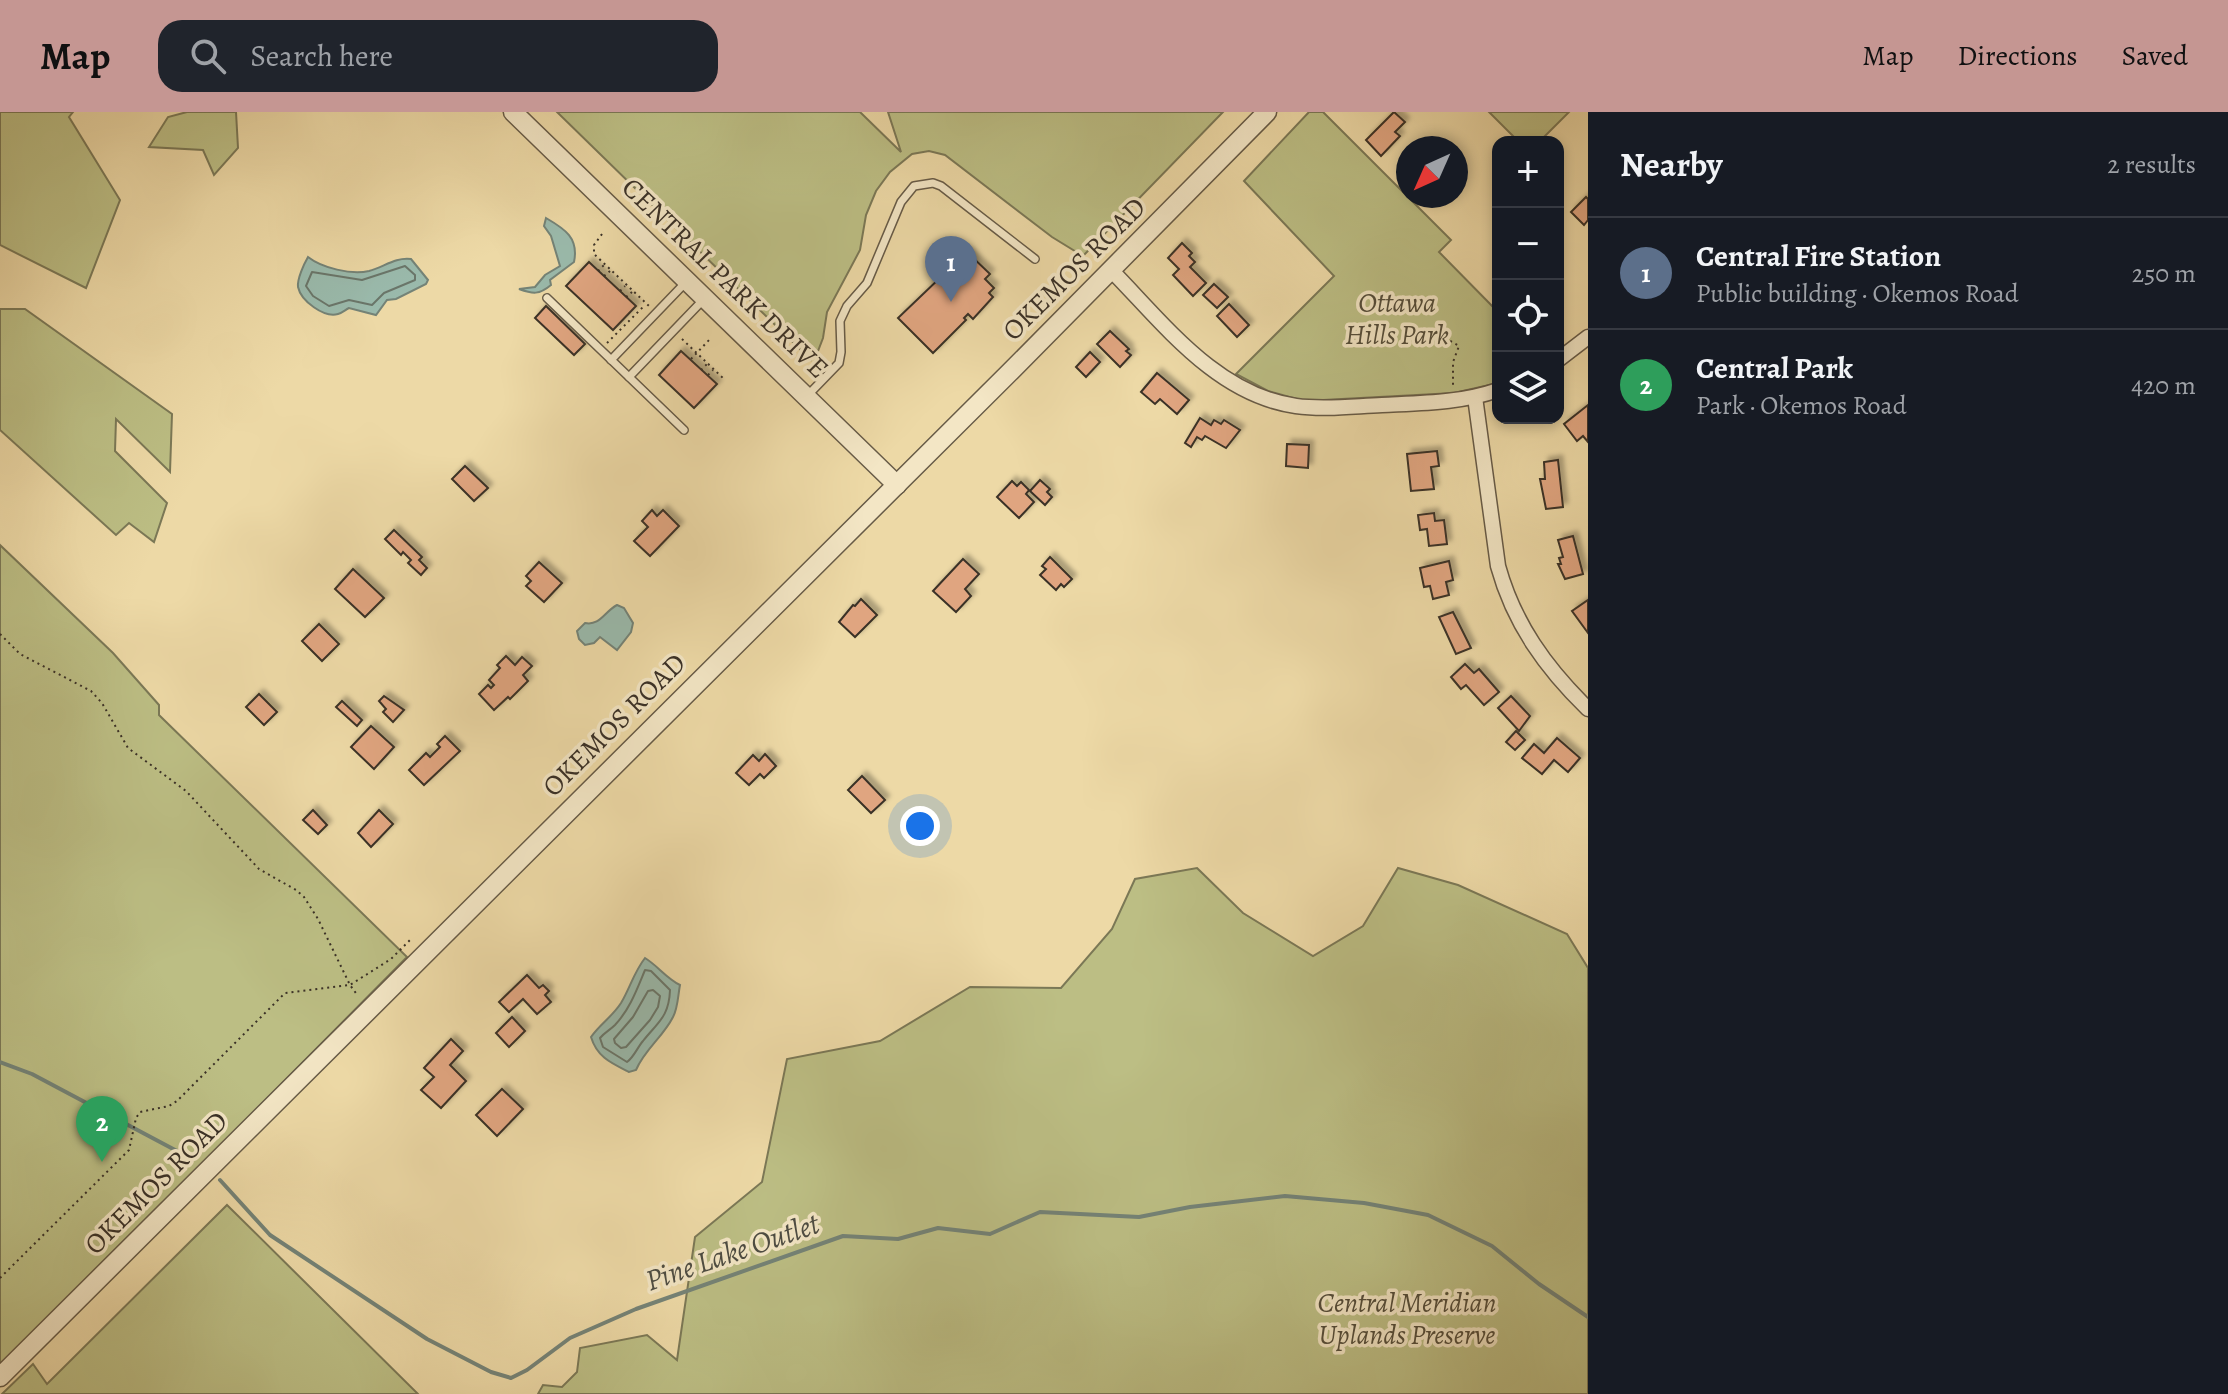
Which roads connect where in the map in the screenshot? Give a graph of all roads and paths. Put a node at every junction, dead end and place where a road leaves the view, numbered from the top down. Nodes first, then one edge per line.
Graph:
1 (513, 112) edge
2 (1267, 112) edge
3 (1035, 259) dead end
4 (604, 264) dead end
5 (610, 270) dead end
6 (598, 271) dead end
7 (1112, 271) junction
8 (604, 276) dead end
9 (687, 281) junction
10 (626, 285) dead end
11 (620, 291) dead end
12 (633, 291) dead end
13 (626, 297) dead end
14 (547, 298) dead end
15 (705, 298) junction
16 (646, 304) dead end
17 (1588, 337) edge
18 (711, 338) dead end
19 (1445, 338) dead end
20 (601, 350) junction
21 (1564, 355) edge
22 (691, 359) dead end
23 (611, 360) junction
24 (708, 363) dead end
25 (714, 369) dead end
26 (701, 370) dead end
27 (708, 375) dead end
28 (629, 377) junction
29 (1492, 392) edge
30 (806, 397) junction
31 (1475, 397) junction
32 (1454, 400) junction
33 (684, 430) dead end
34 (897, 485) junction
35 (0, 634) edge
36 (1588, 709) edge
37 (411, 939) dead end
38 (350, 985) junction
39 (369, 1010) junction
40 (95, 1175) dead end
41 (99, 1180) junction
42 (0, 1278) edge
43 (0, 1377) edge

1 - 9 street, CENTRAL PARK DRIVE
2 - 7 street, OKEMOS ROAD
3 - 30 lane
4 - 6 path
5 - 8 path
7 - 32 street
7 - 34 street, OKEMOS ROAD
9 - 15 street, CENTRAL PARK DRIVE
9 - 23 lane
10 - 11 path
12 - 13 path
14 - 20 lane
15 - 28 lane
15 - 30 street, CENTRAL PARK DRIVE
16 - 20 path
17 - 21 street
18 - 22 path
19 - 32 path
20 - 23 lane
23 - 28 lane
24 - 26 path
25 - 27 path
28 - 33 lane
29 - 31 street
30 - 34 street, CENTRAL PARK DRIVE
31 - 32 street
31 - 36 street
34 - 39 street, OKEMOS ROAD
35 - 38 path
37 - 38 path
38 - 39 path
38 - 41 path
39 - 43 street, OKEMOS ROAD
40 - 41 path
41 - 42 path

